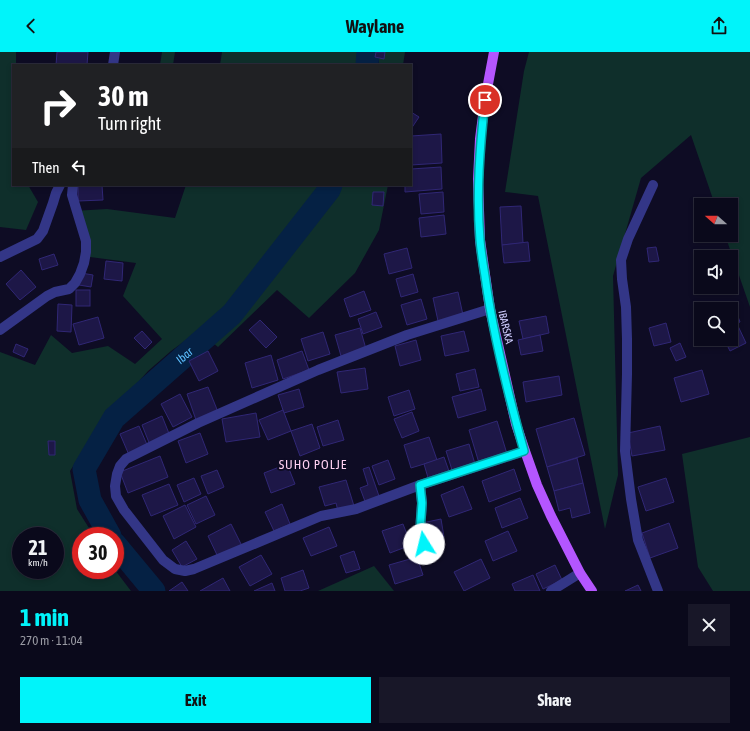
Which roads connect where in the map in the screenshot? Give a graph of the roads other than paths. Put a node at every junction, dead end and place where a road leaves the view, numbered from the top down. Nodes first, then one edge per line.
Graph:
1 (115, 52) edge
2 (494, 52) edge
3 (113, 64) edge
4 (653, 185) dead end
5 (60, 186) edge
6 (73, 186) edge
7 (0, 257) edge
8 (490, 309) junction
9 (0, 330) edge
10 (524, 451) junction
11 (420, 485) junction
12 (430, 558) dead end
13 (580, 573) junction
14 (551, 591) edge
15 (592, 591) edge
16 (658, 591) edge

1 - 3 street
2 - 8 main road, IBARSKA
4 - 16 street
5 - 7 street
6 - 9 street
8 - 10 main road, IBARSKA
8 - 11 street
10 - 11 street
10 - 13 main road, IBARSKA
11 - 12 street
13 - 14 street
13 - 15 main road, IBARSKA

